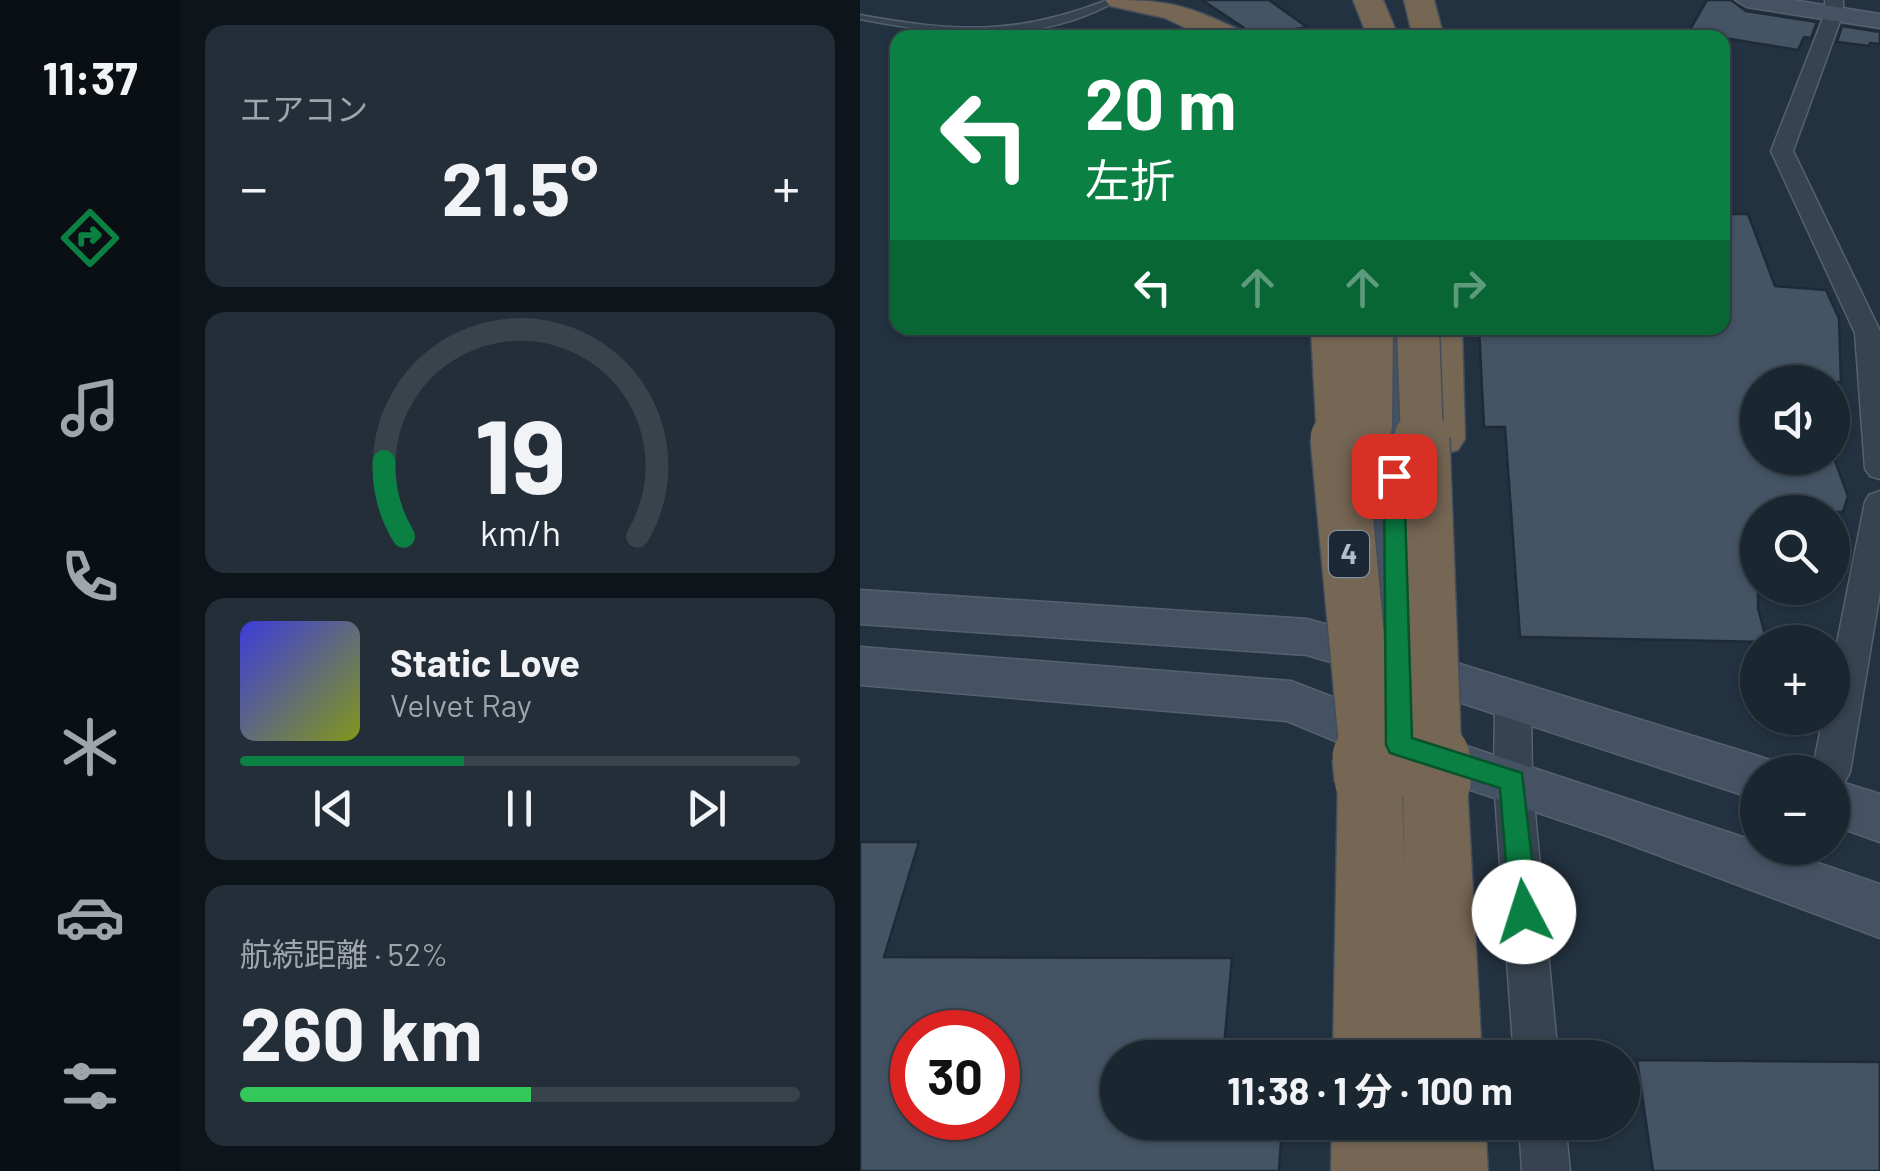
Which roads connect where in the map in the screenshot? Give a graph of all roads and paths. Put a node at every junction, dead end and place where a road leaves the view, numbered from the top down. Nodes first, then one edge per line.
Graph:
1 (1117, 0) edge
2 (1158, 0) edge
3 (1338, 0) edge
4 (1355, 0) edge
5 (1368, 0) edge
6 (1418, 0) edge
7 (1747, 0) edge
8 (1834, 7) edge
9 (860, 17) edge
10 (1880, 20) edge
11 (940, 30) edge
12 (1010, 30) edge
13 (1214, 30) edge
14 (1220, 30) edge
15 (1349, 30) edge
16 (1368, 30) edge
17 (1381, 30) edge
18 (1427, 30) edge
19 (1332, 335) edge
20 (1372, 335) edge
21 (1392, 335) edge
22 (1418, 335) edge
23 (1440, 335) edge
24 (1880, 469) edge
25 (1880, 502) edge
26 (860, 607) edge
27 (1413, 649) junction
28 (860, 666) edge
29 (1514, 698) junction
30 (1834, 755) edge
31 (1384, 762) junction
32 (1740, 772) edge
33 (1513, 780) junction
34 (1850, 808) edge
35 (1880, 818) edge
36 (1880, 911) edge
37 (1372, 1040) edge
38 (1443, 1040) edge
39 (1535, 1040) edge
40 (1371, 1140) edge
41 (1447, 1140) edge
42 (1543, 1140) edge
43 (1371, 1171) edge
44 (1448, 1171) edge
45 (1546, 1171) edge

1 - 12 lane
1 - 13 highway
2 - 14 highway
3 - 15 highway
4 - 16 street
5 - 17 highway
6 - 18 highway
7 - 8 street
8 - 10 street
8 - 24 street
9 - 11 lane
19 - 31 highway, 4, bridge
20 - 31 highway, 4, bridge
21 - 27 street
22 - 27 highway, bridge
23 - 27 highway, bridge
25 - 30 street
26 - 27 street
27 - 29 street
27 - 31 street
27 - 38 highway, bridge
28 - 31 street
29 - 32 street
29 - 33 street
31 - 33 street
31 - 37 highway, 4
33 - 36 street
33 - 39 street
34 - 35 street
40 - 43 highway
41 - 44 highway
42 - 45 street

